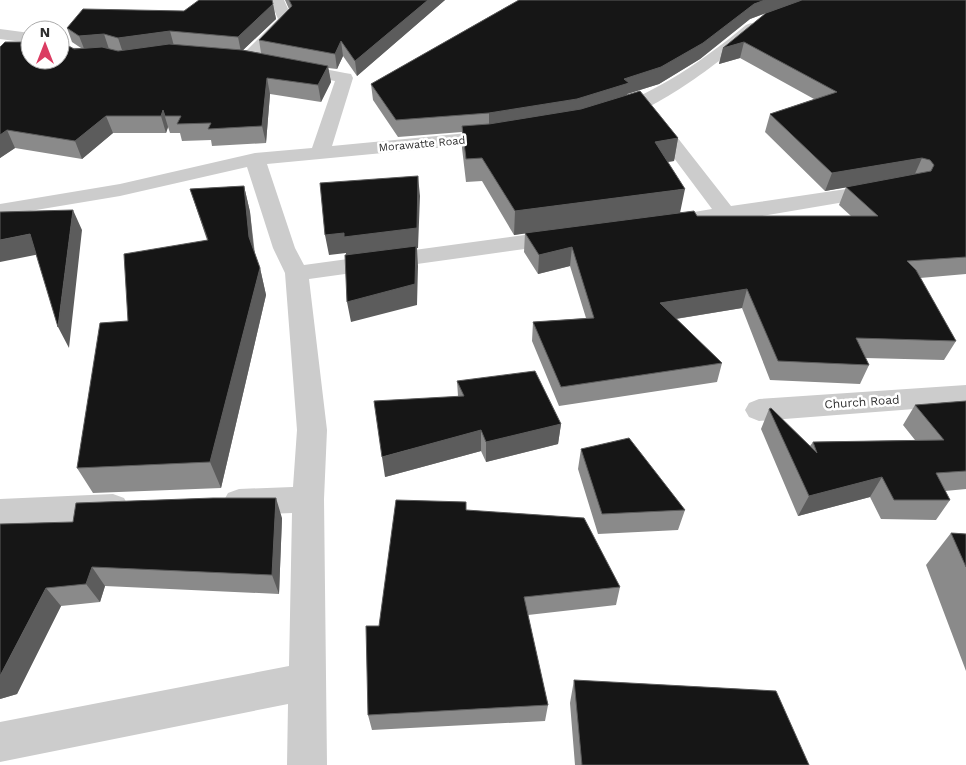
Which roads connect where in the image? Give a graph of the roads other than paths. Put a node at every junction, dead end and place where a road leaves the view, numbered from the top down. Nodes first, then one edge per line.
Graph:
1 (276, 0) edge
2 (765, 20) edge
3 (0, 34) edge
4 (20, 37) edge
5 (228, 57) edge
6 (246, 59) junction
7 (642, 103) junction
8 (597, 118) edge
9 (516, 134) edge
10 (320, 154) junction
11 (255, 159) junction
12 (904, 186) edge
13 (0, 210) edge
14 (727, 215) junction
15 (658, 224) edge
16 (580, 235) edge
17 (297, 273) junction
18 (966, 395) edge
19 (759, 410) dead end
20 (308, 499) junction
21 (208, 503) edge
22 (139, 506) edge
23 (0, 512) edge
24 (307, 680) junction
25 (0, 742) edge
26 (307, 765) edge

1 - 6 street
2 - 7 street
3 - 4 street
5 - 6 street
6 - 10 street
7 - 8 street
7 - 14 street
9 - 10 street, Morawatte Road
10 - 11 street, Morawatte Road
11 - 13 street, Morawatte Road
11 - 17 street
12 - 14 street
14 - 15 street
16 - 17 street
17 - 20 street
18 - 19 street, Church Road
20 - 21 street
20 - 24 street
22 - 23 street
24 - 25 street
24 - 26 street

